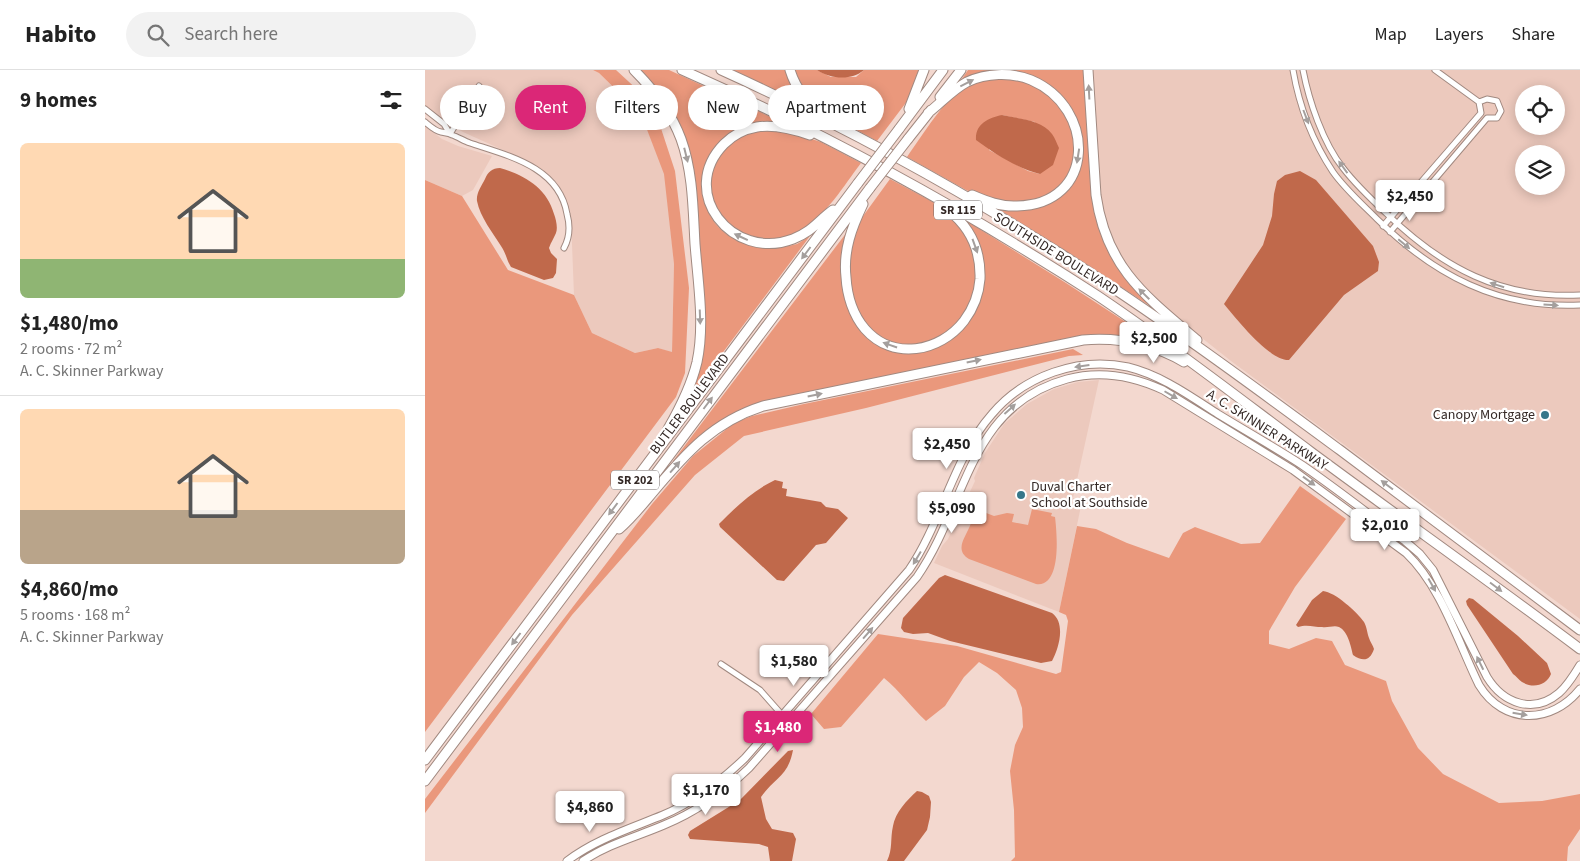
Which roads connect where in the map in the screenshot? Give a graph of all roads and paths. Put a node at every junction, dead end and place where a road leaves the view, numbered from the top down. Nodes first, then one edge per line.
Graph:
1 (634, 70) edge
2 (682, 70) edge
3 (721, 70) edge
4 (790, 70) edge
5 (924, 70) edge
6 (943, 70) edge
7 (961, 70) edge
8 (1088, 70) edge
9 (1293, 70) edge
10 (1303, 70) edge
11 (1435, 70) edge
12 (1479, 102) junction
13 (425, 109) edge
14 (928, 113) junction
15 (1481, 113) junction
16 (1487, 118) junction
17 (425, 122) edge
18 (899, 129) junction
19 (452, 130) edge
20 (450, 134) junction
21 (857, 136) junction
22 (848, 149) junction
23 (925, 173) junction
24 (917, 187) junction
25 (870, 188) junction
26 (845, 200) junction
27 (1390, 218) junction
28 (1397, 224) junction
29 (1383, 226) junction
30 (1390, 232) junction
31 (565, 248) dead end
32 (1522, 291) junction
33 (1580, 295) edge
34 (1520, 301) junction
35 (1580, 305) edge
36 (1130, 368) junction
37 (1128, 377) junction
38 (1217, 382) junction
39 (1248, 382) junction
40 (638, 476) junction
41 (605, 540) junction
42 (1580, 630) edge
43 (1580, 649) edge
44 (721, 664) dead end
45 (1580, 666) edge
46 (1580, 688) edge
47 (783, 716) junction
48 (425, 760) edge
49 (425, 781) edge
50 (567, 861) edge
51 (583, 861) edge

1 -> 40 highway
2 - 22 highway, SOUTHSIDE BOULEVARD / SR 115
3 - 21 highway, SOUTHSIDE BOULEVARD / SR 115
4 - 21 highway
5 - 18 highway
6 - 18 highway, BUTLER BOULEVARD / SR 202
7 - 14 highway, BUTLER BOULEVARD / SR 202
39 -> 8 highway
9 -> 29 street
27 -> 10 street
11 - 12 street
12 - 15 street
12 - 16 street
13 - 20 street
14 -> 23 highway
14 - 25 highway, BUTLER BOULEVARD / SR 202, bridge
15 - 16 street
15 - 27 street
16 - 28 street
17 - 20 street
18 - 26 highway, BUTLER BOULEVARD / SR 202, bridge
19 - 20 street
20 - 31 street
21 - 23 highway, SOUTHSIDE BOULEVARD / SR 115
22 - 24 highway, SOUTHSIDE BOULEVARD / SR 115
26 -> 22 highway
23 - 39 highway, SOUTHSIDE BOULEVARD / SR 115
24 -> 25 highway
24 - 38 highway, SOUTHSIDE BOULEVARD / SR 115
41 -> 25 highway, BUTLER BOULEVARD / SR 202
26 -> 40 highway, BUTLER BOULEVARD / SR 202
27 - 28 street
27 - 29 street
28 - 30 street
32 -> 28 street
29 - 30 street
30 -> 34 street
32 - 33 street
32 - 34 street
34 -> 35 street
36 - 37 main road
45 -> 36 main road, A. C. SKINNER PARKWAY
36 -> 47 main road, A. C. SKINNER PARKWAY
37 -> 46 main road, A. C. SKINNER PARKWAY
51 -> 37 main road, A. C. SKINNER PARKWAY
41 -> 38 highway
38 -> 43 highway, SOUTHSIDE BOULEVARD / SR 115
42 -> 39 highway, SOUTHSIDE BOULEVARD / SR 115
40 -> 48 highway, BUTLER BOULEVARD / SR 202
41 - 49 highway, BUTLER BOULEVARD / SR 202
44 - 47 street
47 - 50 main road, A. C. SKINNER PARKWAY

